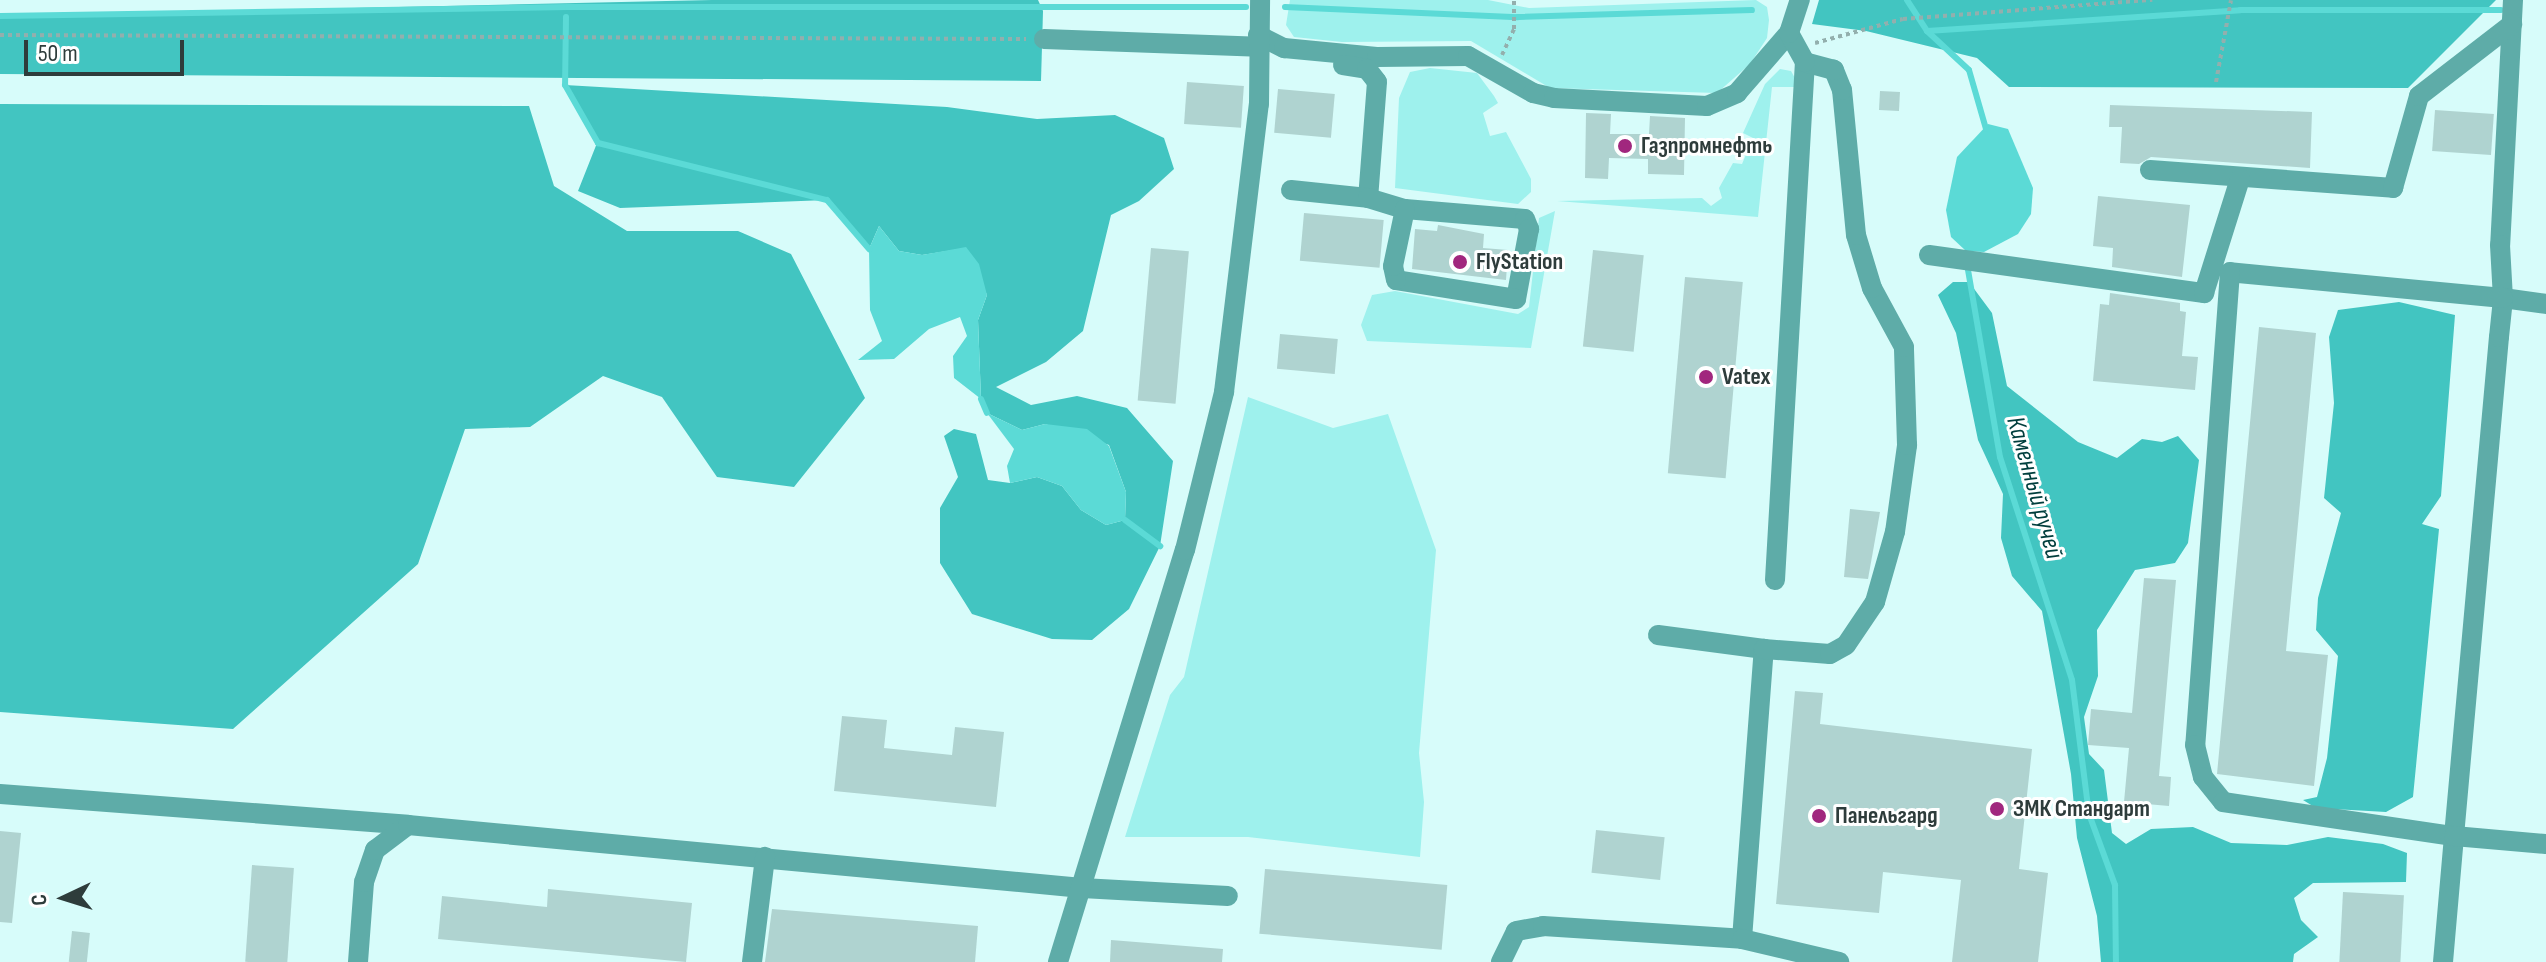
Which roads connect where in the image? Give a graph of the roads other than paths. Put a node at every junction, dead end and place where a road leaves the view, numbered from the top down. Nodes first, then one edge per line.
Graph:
1 (1260, 0) edge
2 (1800, 0) edge
3 (2513, 0) edge
4 (2512, 24) junction
5 (1044, 39) road end
6 (1258, 41) junction
7 (1796, 47) junction
8 (1284, 48) junction
9 (1377, 57) junction
10 (1377, 82) junction
11 (2150, 170) dead end
12 (2240, 179) junction
13 (1291, 190) dead end
14 (1368, 198) junction
15 (1405, 209) junction
16 (1929, 255) dead end
17 (2503, 298) junction
18 (2546, 304) edge
19 (1775, 580) dead end
20 (1658, 635) dead end
21 (1764, 649) junction
22 (0, 794) edge
23 (408, 825) junction
24 (2454, 836) junction
25 (2546, 844) edge
26 (765, 857) junction
27 (1082, 888) junction
28 (1228, 896) dead end
29 (1742, 939) junction
30 (358, 962) edge
31 (752, 962) edge
32 (1058, 962) edge
33 (1501, 962) edge
34 (1839, 962) edge
35 (2443, 962) edge

1 - 6 lane
2 - 7 lane
3 - 4 lane
4 - 12 lane
4 - 17 lane
5 - 6 lane
6 - 8 lane
6 - 27 lane
7 - 9 lane
7 - 19 lane
7 - 21 lane
8 - 9 lane
8 - 10 lane
9 - 10 lane
10 - 14 lane
11 - 12 lane
12 - 16 lane
13 - 14 lane
14 - 15 lane
15 - 15 lane
17 - 18 lane
17 - 24 lane
17 - 24 lane
20 - 21 lane
21 - 29 lane
22 - 23 lane
23 - 26 lane
23 - 30 lane
24 - 25 lane
24 - 35 lane
26 - 27 lane
26 - 31 lane
27 - 28 lane
27 - 32 lane
29 - 33 lane
29 - 34 lane

